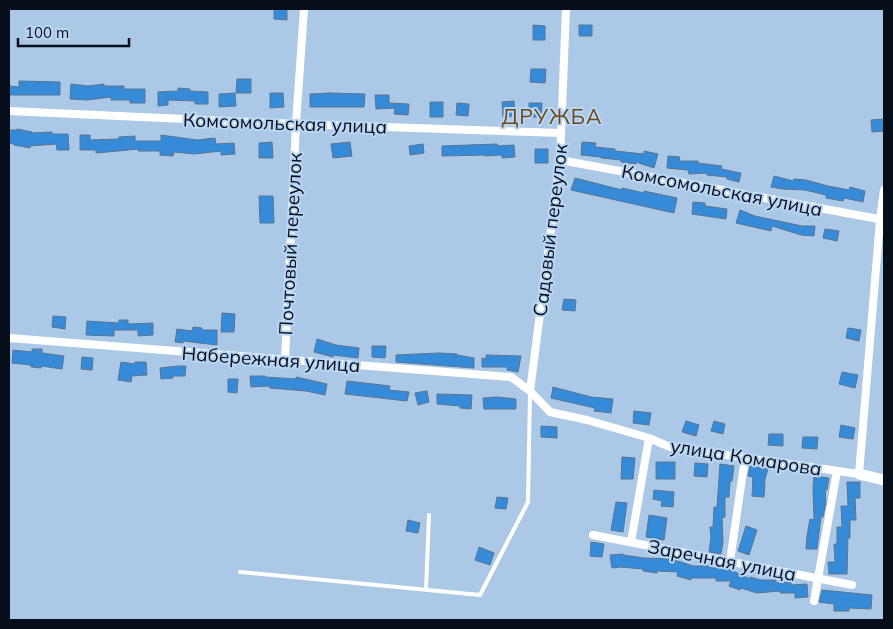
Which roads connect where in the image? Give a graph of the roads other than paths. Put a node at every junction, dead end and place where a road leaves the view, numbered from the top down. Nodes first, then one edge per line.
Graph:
1 (304, 9) edge
2 (566, 9) edge
3 (9, 111) edge
4 (296, 124) junction
5 (561, 132) junction
6 (560, 160) junction
7 (884, 190) edge
8 (882, 220) edge
9 (9, 338) edge
10 (285, 360) junction
11 (530, 391) junction
12 (649, 438) junction
13 (745, 458) junction
14 (837, 471) junction
15 (859, 474) junction
16 (884, 480) edge
17 (429, 515) dead end
18 (593, 535) dead end
19 (632, 542) junction
20 (730, 561) junction
21 (240, 572) dead end
22 (818, 578) junction
23 (852, 585) dead end
24 (426, 590) junction
25 (814, 601) dead end

1 - 4 street, Почтовый переулок
2 - 5 street, Садовый переулок
3 - 4 street, Комсомольская улица
4 - 5 street, Комсомольская улица
4 - 10 street, Почтовый переулок
5 - 6 street, Садовый переулок
6 - 8 street, Комсомольская улица
6 - 11 street, Садовый переулок
7 - 8 street
8 - 15 street
9 - 10 street, Набережная улица
10 - 11 street, Набережная улица
11 - 12 street, улица Комарова
11 - 24 lane
12 - 13 street, улица Комарова
12 - 19 street
13 - 14 street, улица Комарова
13 - 20 street
14 - 15 street, улица Комарова
14 - 22 street
15 - 16 street, улица Комарова
17 - 24 lane
18 - 19 street, Заречная улица
19 - 20 street, Заречная улица
20 - 22 street, Заречная улица
21 - 24 lane
22 - 23 street, Заречная улица
22 - 25 street

